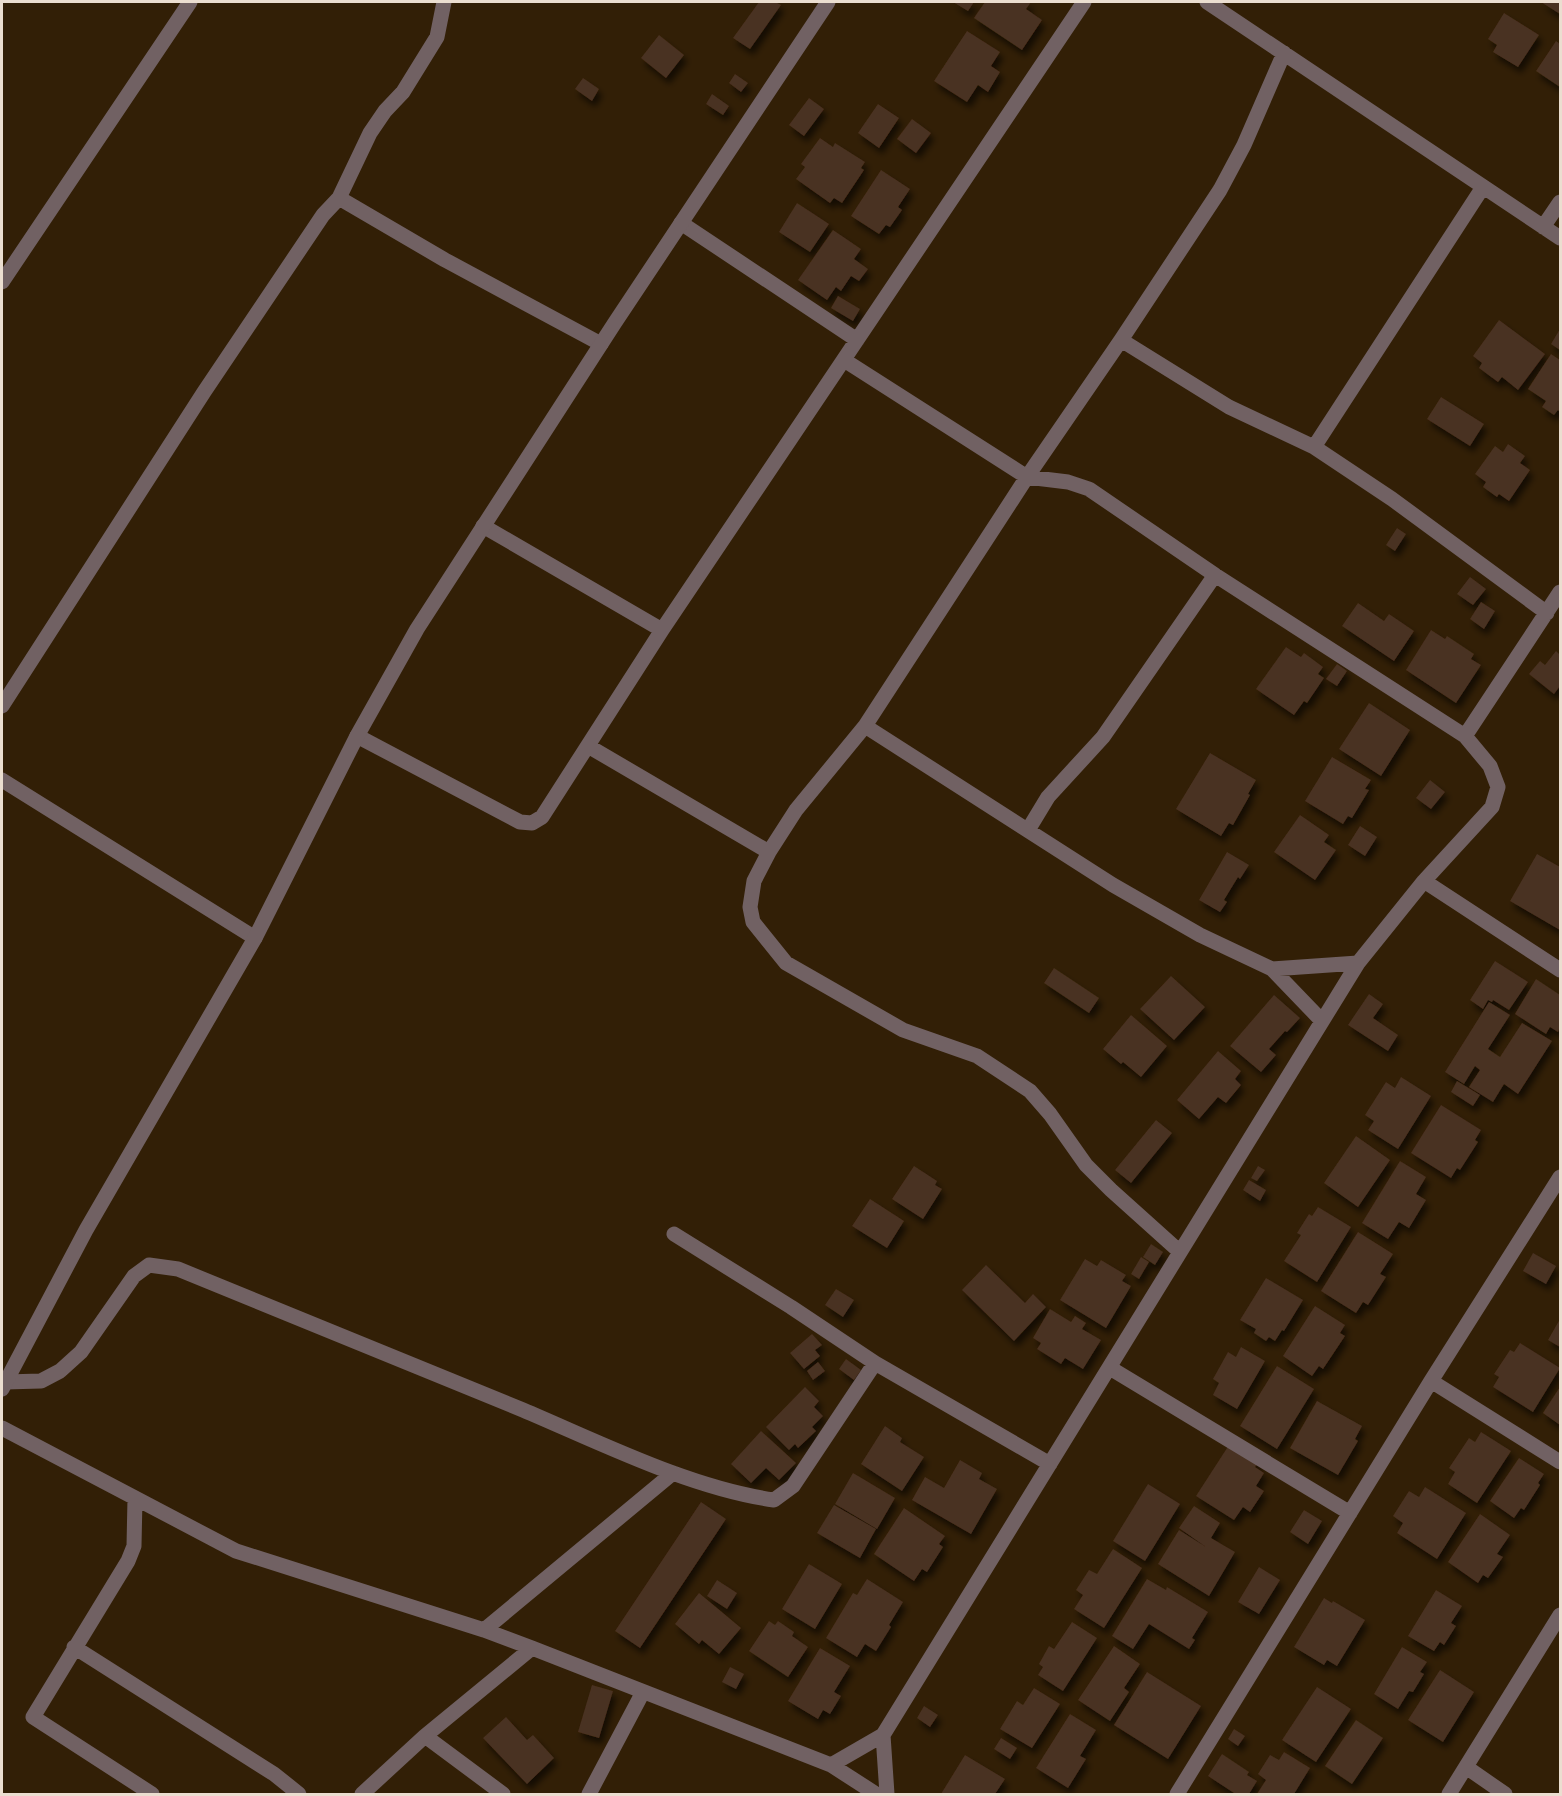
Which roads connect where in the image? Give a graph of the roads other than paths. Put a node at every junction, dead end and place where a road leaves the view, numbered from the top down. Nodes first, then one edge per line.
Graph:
1 (190, 2) edge
2 (444, 2) edge
3 (828, 2) edge
4 (1084, 2) edge
5 (1207, 2) edge
6 (1284, 53) junction
7 (1483, 187) junction
8 (339, 198) junction
9 (1560, 202) edge
10 (681, 223) junction
11 (1543, 227) junction
12 (1560, 238) edge
13 (2, 282) edge
14 (857, 340) junction
15 (1121, 340) junction
16 (601, 344) junction
17 (844, 360) junction
18 (1314, 447) junction
19 (1027, 477) junction
20 (483, 526) junction
21 (1215, 574) junction
22 (1560, 592) edge
23 (1547, 613) junction
24 (662, 630) junction
25 (2, 706) edge
26 (865, 726) junction
27 (357, 736) junction
28 (1465, 736) junction
29 (588, 746) junction
30 (2, 780) edge
31 (1028, 830) junction
32 (769, 852) junction
33 (1424, 881) junction
34 (255, 938) junction
35 (1358, 963) junction
36 (1272, 969) junction
37 (1560, 970) edge
38 (1322, 1021) junction
39 (1560, 1177) edge
40 (674, 1234) dead end
41 (1180, 1251) junction
42 (875, 1363) junction
43 (1110, 1368) junction
44 (1431, 1381) junction
45 (3, 1384) edge
46 (2, 1428) edge
47 (1560, 1462) edge
48 (1050, 1464) junction
49 (673, 1473) junction
50 (135, 1498) junction
51 (1350, 1513) junction
52 (1560, 1615) edge
53 (484, 1630) junction
54 (74, 1647) junction
55 (532, 1648) junction
56 (643, 1692) junction
57 (883, 1735) junction
58 (425, 1736) junction
59 (831, 1766) junction
60 (1466, 1767) junction
61 (152, 1794) edge
62 (299, 1794) edge
63 (362, 1794) edge
64 (503, 1794) edge
65 (589, 1794) edge
66 (876, 1794) edge
67 (887, 1794) edge
68 (1176, 1794) edge
69 (1449, 1794) edge
70 (1505, 1794) edge

1 - 13 street
2 - 8 street
3 - 10 street
4 - 14 street
5 - 6 street
6 - 7 street
6 - 15 street
7 - 11 street
7 - 18 street
8 - 16 street
8 - 25 street
9 - 11 street
10 - 14 street
10 - 16 street
11 - 12 street
14 - 17 street
15 - 18 street
15 - 19 street
16 - 20 street
17 - 19 street
17 - 24 street
18 - 23 street
19 - 21 street
19 - 26 street
20 - 24 street
20 - 27 street
21 - 28 street
21 - 31 street
22 - 23 street
23 - 28 street
24 - 29 street
26 - 31 street
26 - 32 street
27 - 29 street
27 - 34 street
28 - 33 street
29 - 32 street
30 - 34 street
31 - 36 street
32 - 41 street
33 - 35 street
33 - 37 street
34 - 45 street
35 - 36 street
35 - 38 street
36 - 38 street
38 - 41 street
39 - 44 street
40 - 42 street
41 - 43 street
42 - 48 street
42 - 49 street
43 - 48 street
43 - 51 street
44 - 47 street
44 - 51 street
45 - 49 street
46 - 50 street
48 - 57 street
49 - 53 street
50 - 53 street
50 - 54 street
51 - 68 street
52 - 60 street
53 - 55 street
54 - 61 street
54 - 62 street
55 - 56 street
55 - 58 street
56 - 59 street
56 - 65 street
57 - 59 street
57 - 67 street
58 - 63 street
58 - 64 street
59 - 66 street
60 - 69 street
60 - 70 street

